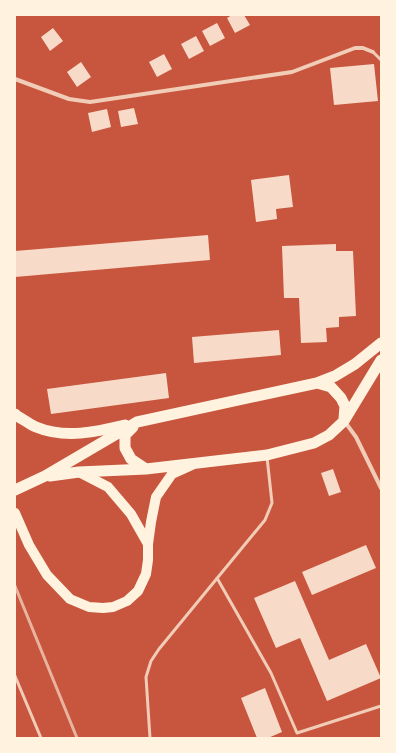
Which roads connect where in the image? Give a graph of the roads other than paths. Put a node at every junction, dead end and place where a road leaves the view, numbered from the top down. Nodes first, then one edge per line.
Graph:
1 (374, 52) joint
2 (381, 60) edge
3 (15, 79) edge
4 (381, 343) edge
5 (381, 360) edge
6 (317, 383) junction
7 (15, 414) edge
8 (344, 421) junction
9 (137, 422) junction
10 (266, 455) junction
11 (199, 462) junction
12 (146, 469) junction
13 (79, 472) junction
14 (45, 476) junction
15 (20, 488) edge
16 (381, 488) edge
17 (15, 513) edge
18 (148, 544) junction
19 (217, 578) junction
20 (15, 676) edge
21 (381, 706) edge
22 (41, 738) edge
23 (150, 738) edge

1 - 2 lane
1 - 3 street
4 - 6 highway
5 - 8 highway
6 - 8 highway
6 - 9 highway
7 - 9 highway
8 - 10 highway
8 - 16 street
9 - 12 highway
9 - 14 highway
10 - 11 highway
10 - 19 lane
11 - 12 highway
11 - 18 main road
12 - 13 highway
13 - 14 highway
13 - 18 main road
14 - 15 highway
17 - 18 main road
19 - 21 lane
19 - 23 lane
20 - 22 lane

